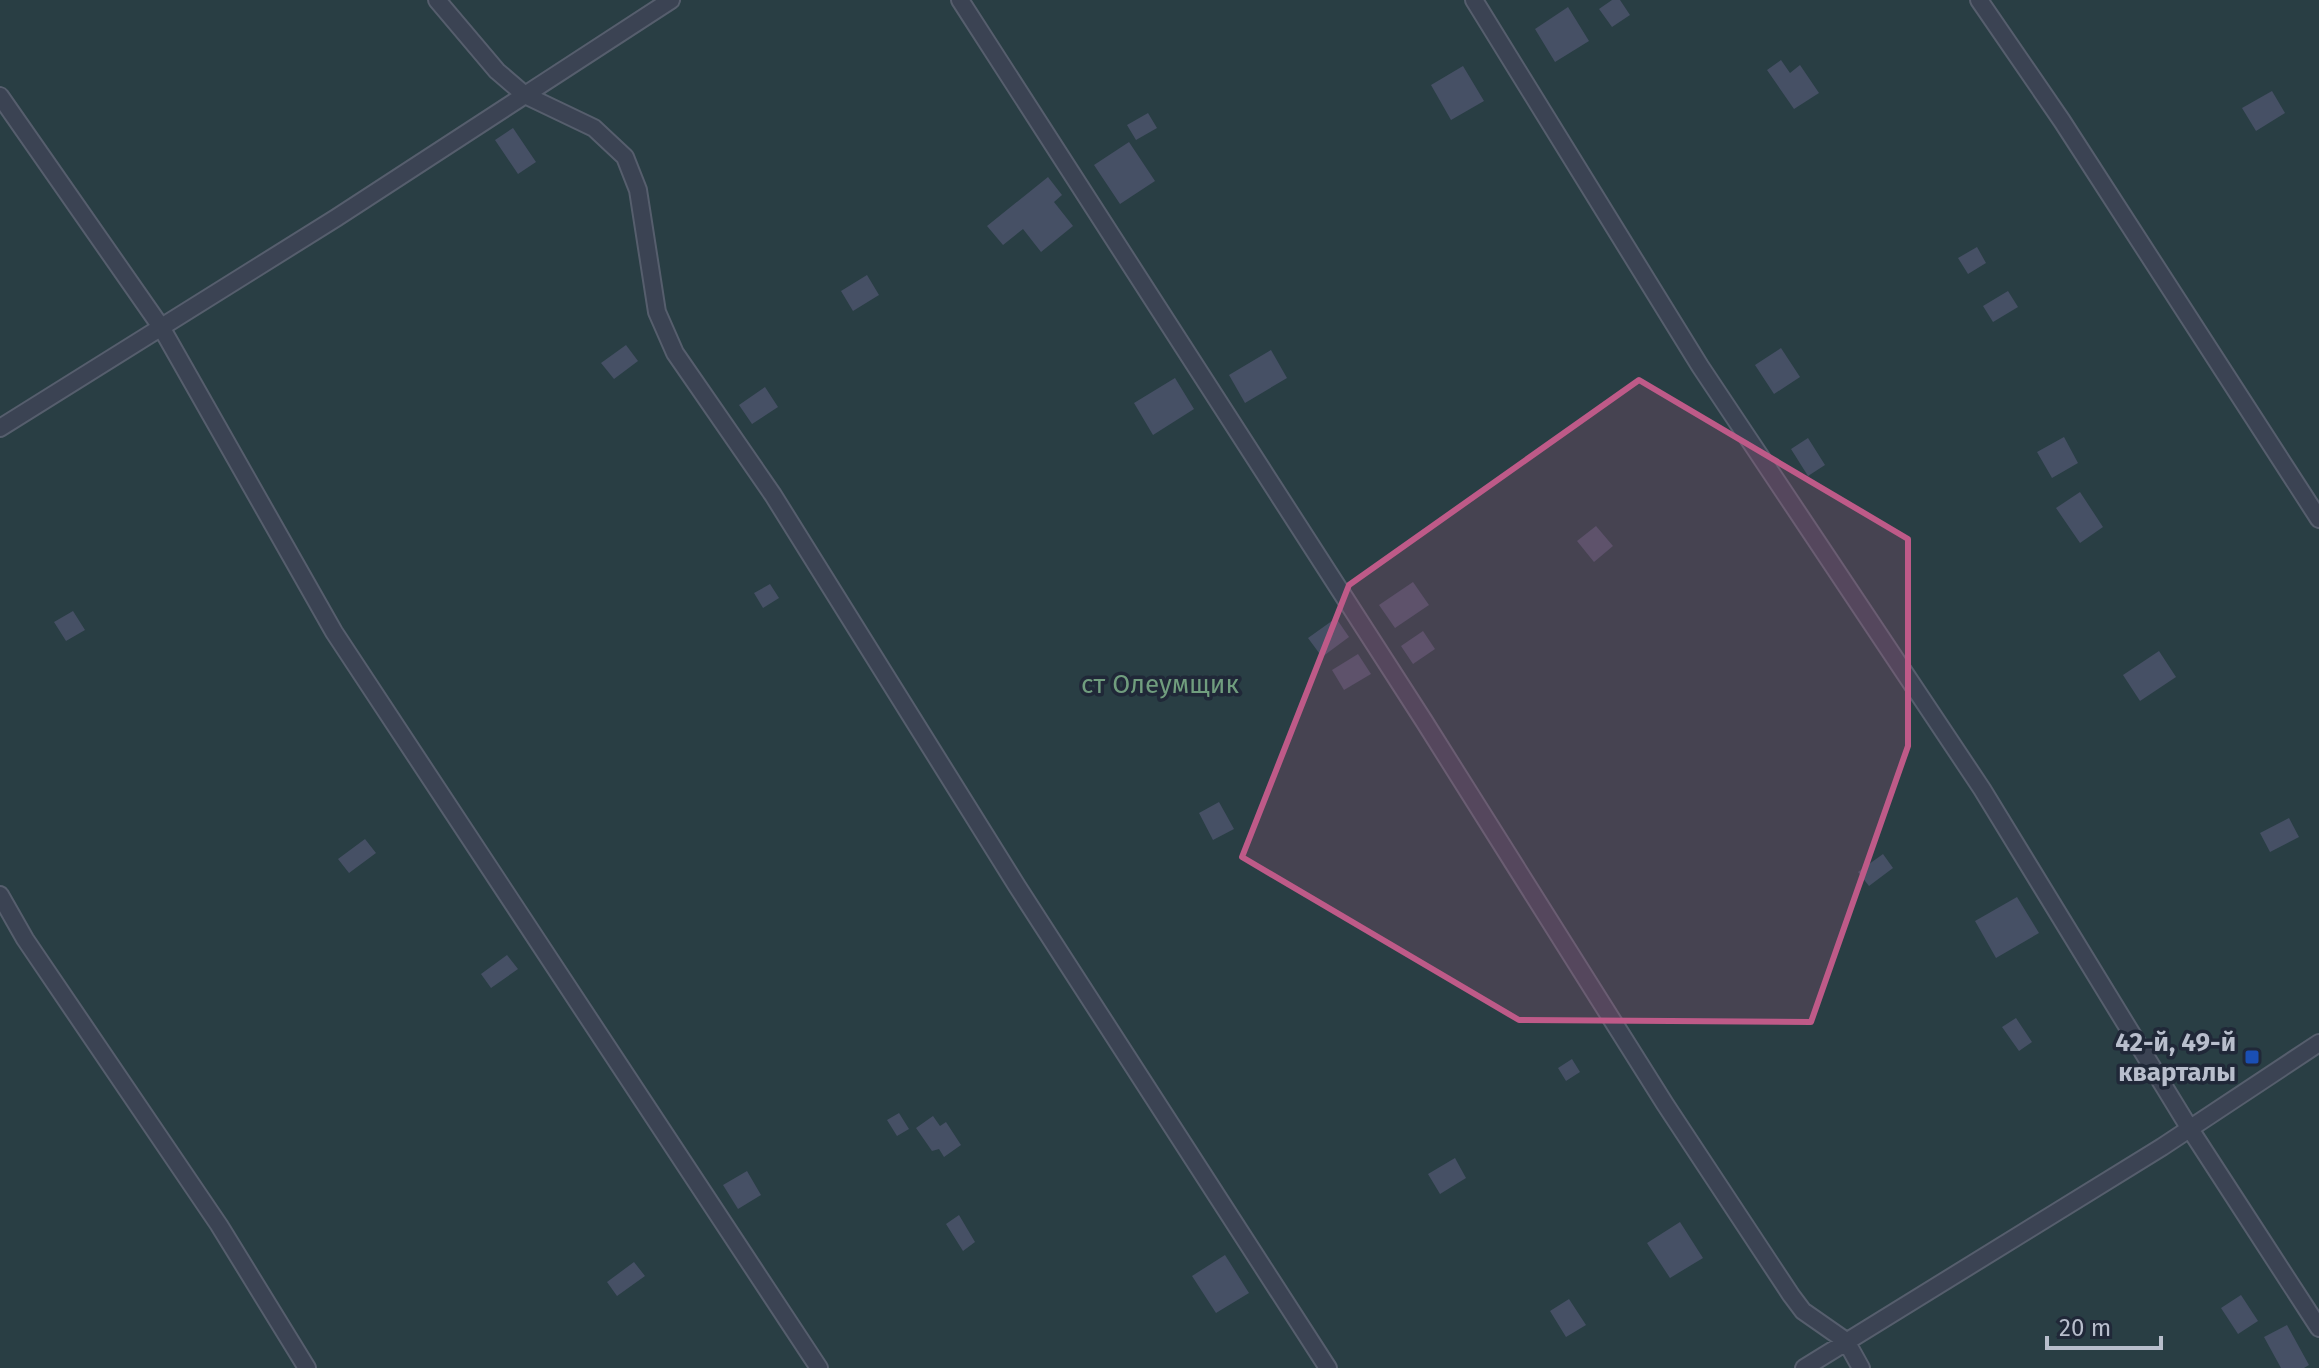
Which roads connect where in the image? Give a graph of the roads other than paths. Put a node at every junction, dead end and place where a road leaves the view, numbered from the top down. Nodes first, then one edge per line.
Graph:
1 (437, 0) edge
2 (671, 0) edge
3 (960, 0) edge
4 (1474, 0) edge
5 (1979, 0) edge
6 (525, 95) junction
7 (0, 96) edge
8 (161, 327) junction
9 (0, 428) edge
10 (2319, 519) edge
11 (0, 895) edge
12 (2319, 1043) edge
13 (2190, 1129) junction
14 (2319, 1328) edge
15 (1846, 1341) junction
16 (307, 1368) edge
17 (819, 1368) edge
18 (1328, 1368) edge
19 (1804, 1368) edge
20 (1861, 1368) edge

1 - 6 lane
2 - 6 lane
3 - 15 lane
4 - 13 lane
5 - 10 lane
6 - 8 lane
6 - 18 lane
7 - 8 lane
8 - 9 lane
8 - 17 lane
11 - 16 lane
12 - 13 lane
13 - 14 lane
13 - 15 lane
15 - 19 lane
15 - 20 lane

